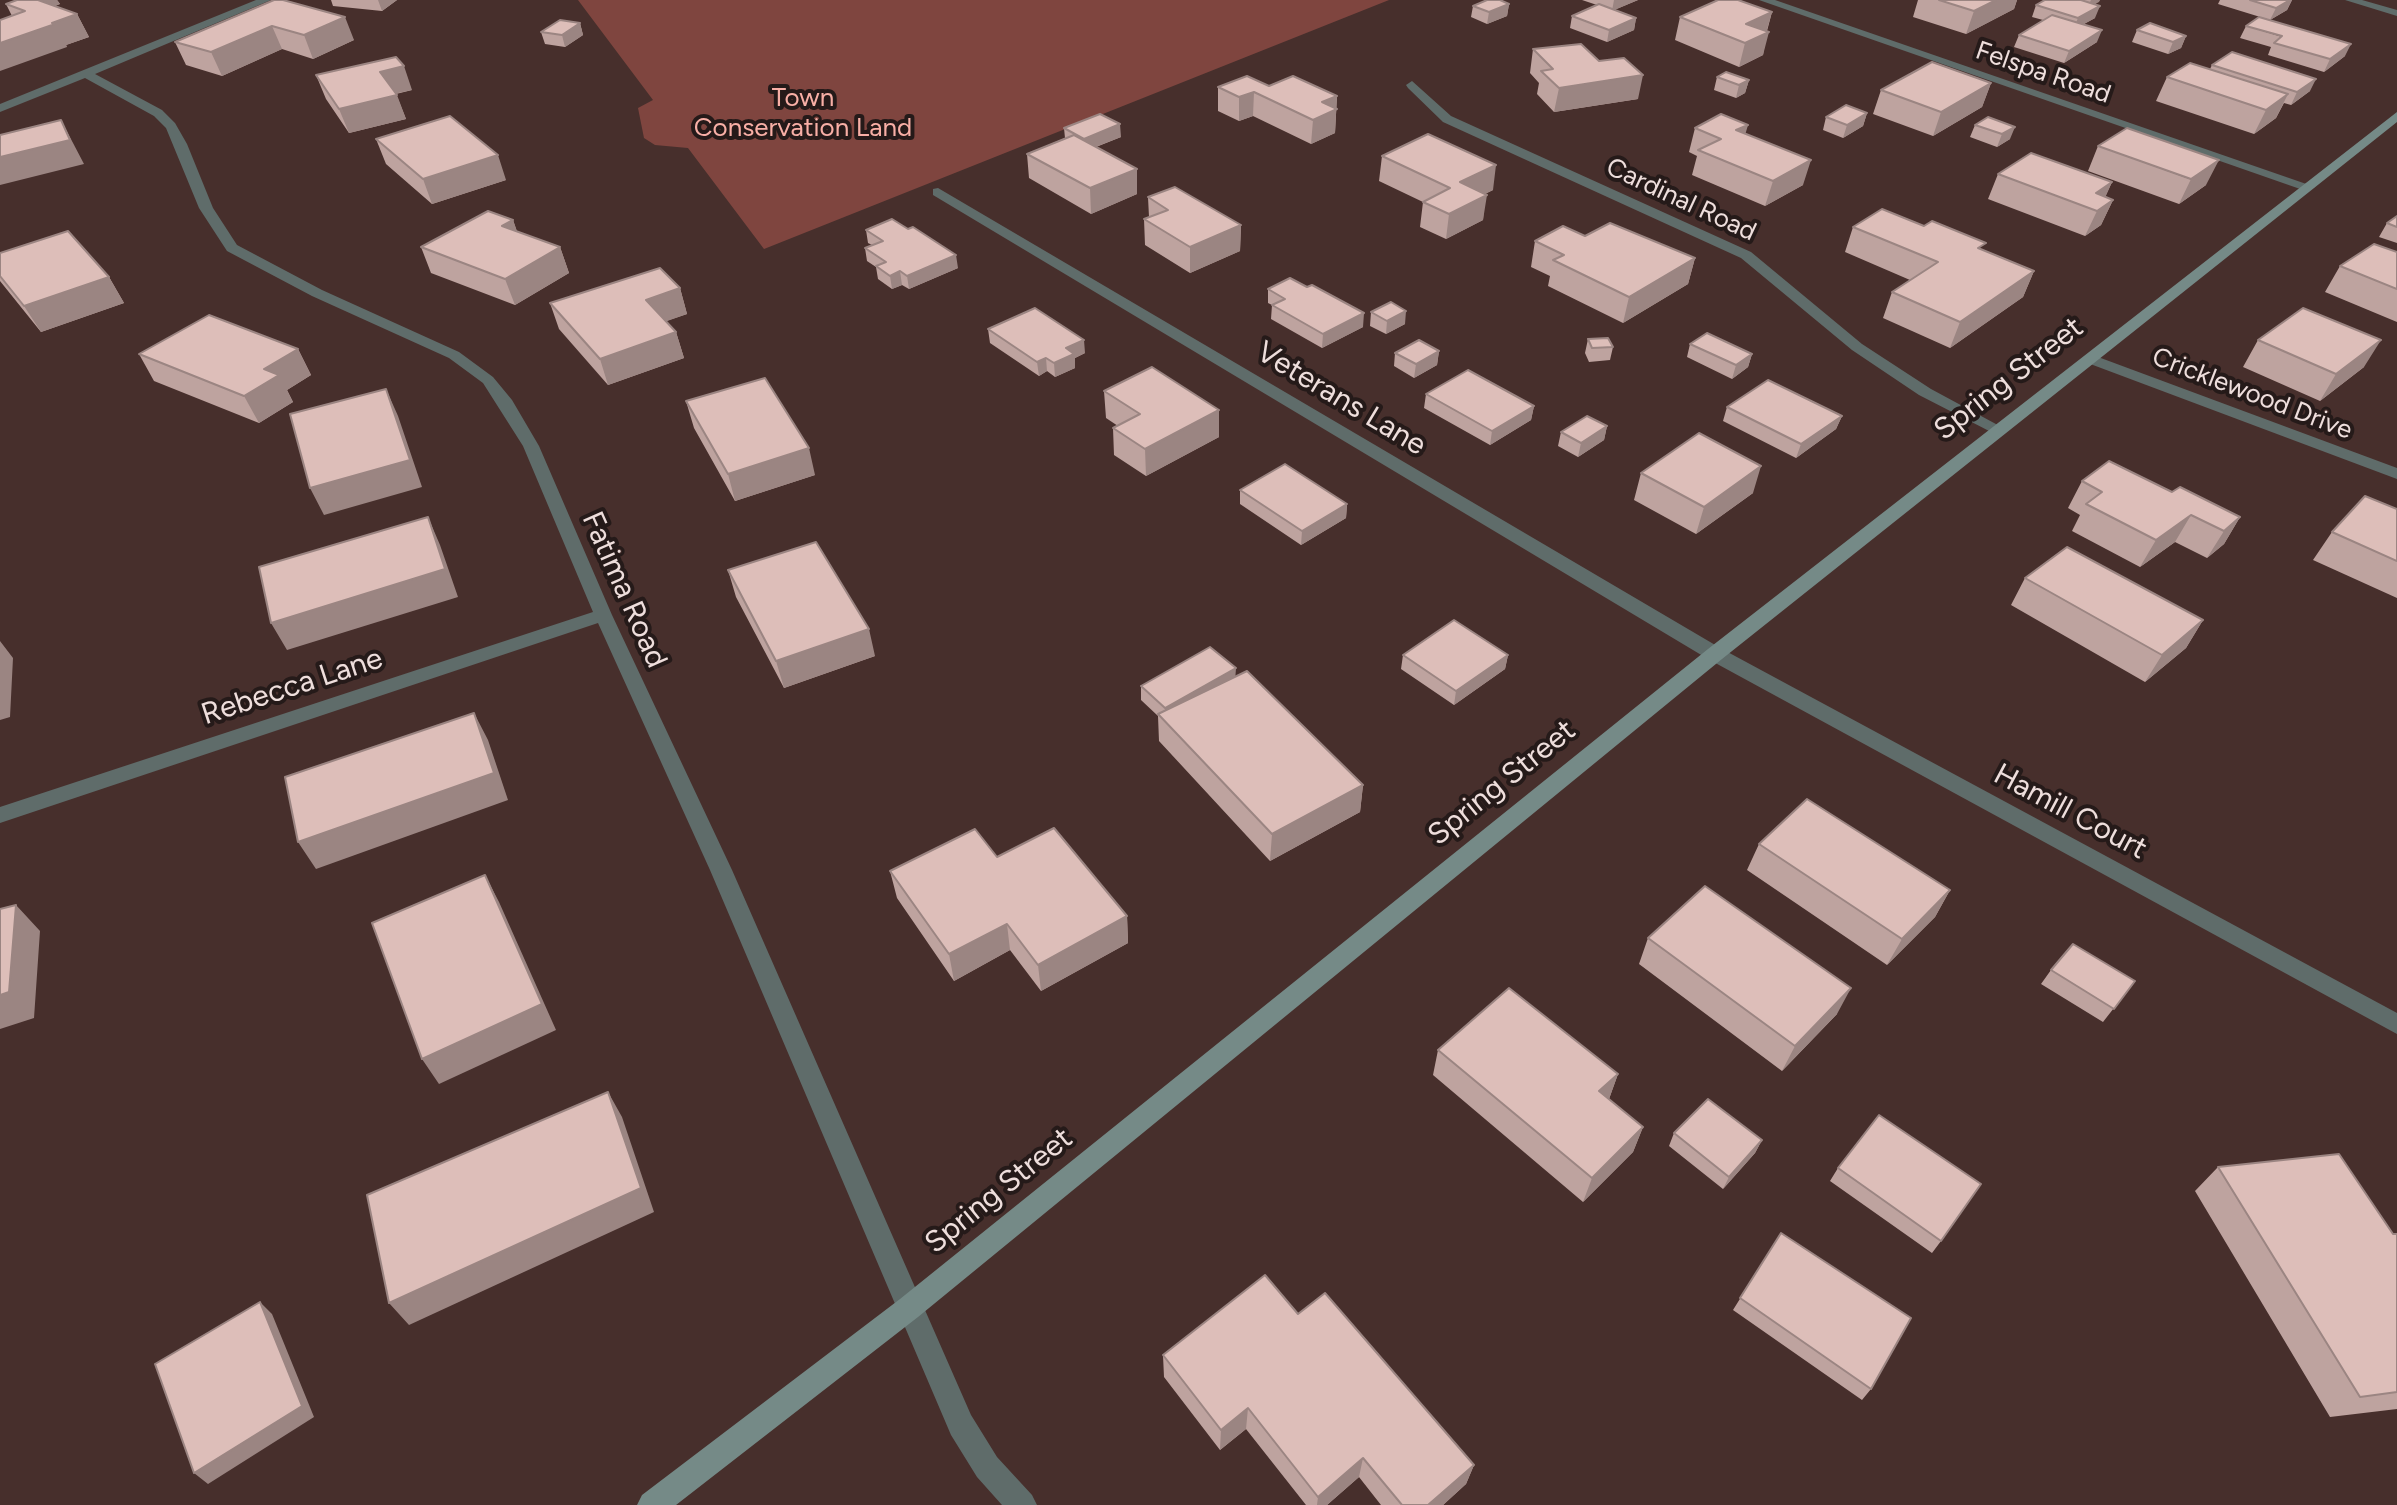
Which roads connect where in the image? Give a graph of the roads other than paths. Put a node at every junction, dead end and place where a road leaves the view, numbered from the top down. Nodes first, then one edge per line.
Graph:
1 (266, 0) edge
2 (1764, 0) edge
3 (2350, 0) edge
4 (2397, 13) edge
5 (88, 75) junction
6 (1412, 85) dead end
7 (0, 108) edge
8 (2397, 116) edge
9 (2308, 187) junction
10 (938, 192) dead end
11 (2090, 359) junction
12 (1999, 430) junction
13 (2397, 474) edge
14 (603, 615) junction
15 (1715, 654) junction
16 (0, 815) edge
17 (2397, 1024) edge
18 (909, 1308) junction
19 (652, 1505) edge
20 (1022, 1505) edge

1 - 5 street
2 - 9 street, Felspa Road
3 - 4 street
5 - 7 street
5 - 14 street, Fatima Road
6 - 12 street, Cardinal Road
8 - 9 main road, Spring Street
9 - 11 main road, Spring Street
10 - 15 street, Veterans Lane
11 - 12 main road, Spring Street
11 - 13 street, Cricklewood Drive
12 - 15 main road, Spring Street
14 - 16 street, Rebecca Lane
14 - 18 street, Fatima Road
15 - 17 street, Hamill Court
15 - 18 main road, Spring Street
18 - 19 main road, Spring Street
18 - 20 street, Fatima Road

